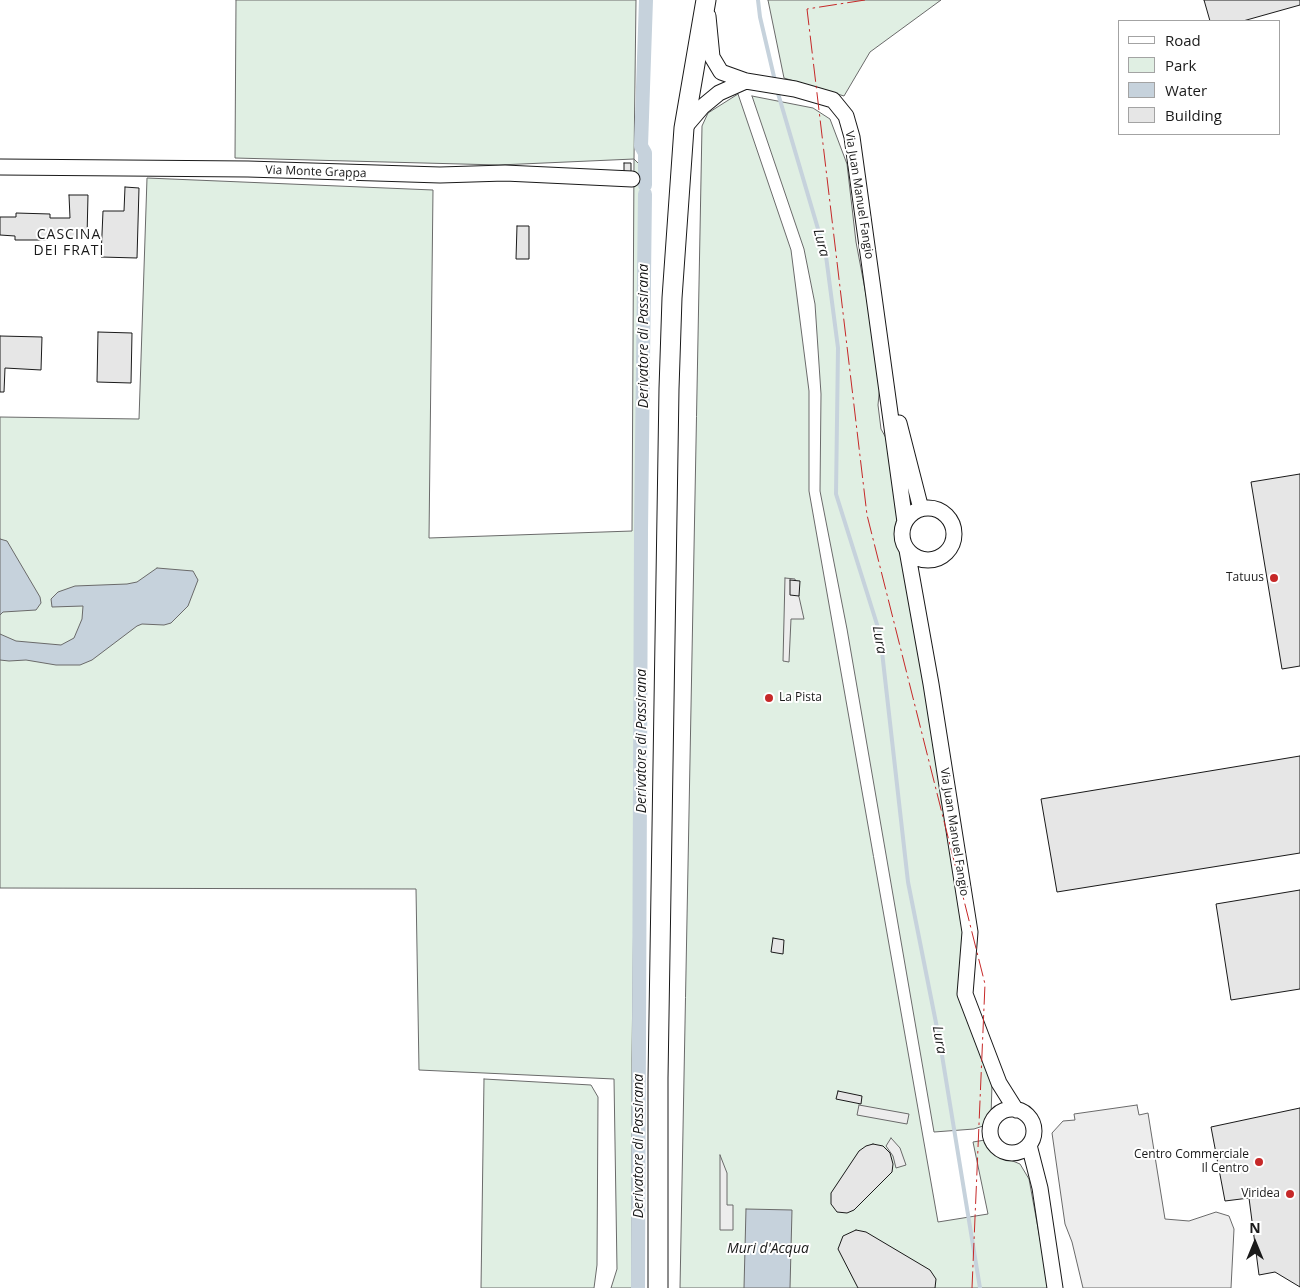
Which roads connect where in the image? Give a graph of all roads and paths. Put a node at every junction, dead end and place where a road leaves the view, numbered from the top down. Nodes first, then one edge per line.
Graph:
1 (706, 0) edge
2 (746, 81) junction
3 (684, 128) junction
4 (0, 167) edge
5 (632, 179) dead end
6 (882, 354) junction
7 (921, 509) junction
8 (904, 522) junction
9 (906, 550) junction
10 (924, 560) junction
11 (912, 576) junction
12 (999, 1082) junction
13 (1016, 1110) junction
14 (995, 1117) junction
15 (1029, 1145) junction
16 (1013, 1153) junction
17 (1041, 1202) junction
18 (658, 1288) edge
19 (1055, 1288) edge

1 - 2 street, Via Juan Manuel Fangio
1 - 3 main road
2 - 3 street
2 - 6 street, Via Juan Manuel Fangio
3 - 18 main road
4 - 5 street, Via Monte Grappa
6 - 7 street, Via Juan Manuel Fangio
6 - 8 street, Via Juan Manuel Fangio
7 - 8 street
7 - 10 street
8 - 9 street, Via Juan Manuel Fangio
9 - 10 street
9 - 11 street, Via Juan Manuel Fangio
10 - 11 street
11 - 12 street, Via Juan Manuel Fangio
12 - 13 street, Via Juan Manuel Fangio
12 - 14 street, Via Juan Manuel Fangio
13 - 14 street
13 - 15 street
14 - 16 street
15 - 16 street
15 - 17 street
16 - 17 street
17 - 19 street

